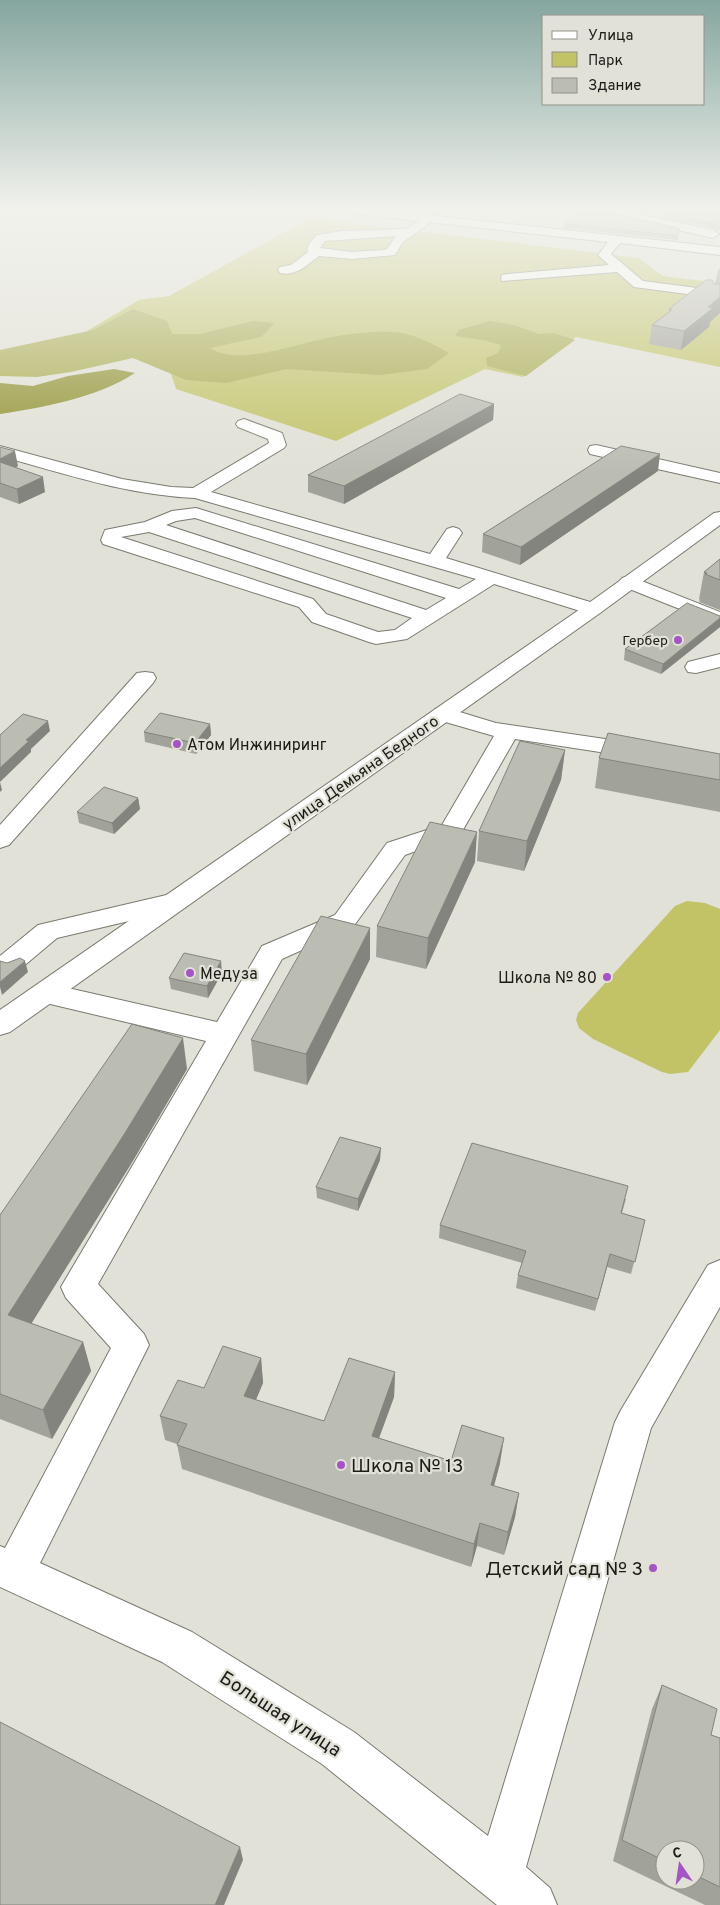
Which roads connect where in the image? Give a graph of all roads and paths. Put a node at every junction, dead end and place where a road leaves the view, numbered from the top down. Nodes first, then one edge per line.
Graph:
1 (244, 424) dead end
2 (596, 450) dead end
3 (0, 451) edge
4 (720, 478) edge
5 (196, 493) junction
6 (719, 519) edge
7 (150, 526) junction
8 (453, 533) dead end
9 (435, 561) junction
10 (492, 577) junction
11 (629, 582) junction
12 (461, 596) junction
13 (593, 608) junction
14 (428, 617) junction
15 (720, 619) edge
16 (720, 660) edge
17 (696, 667) dead end
18 (145, 678) dead end
19 (442, 714) junction
20 (508, 731) junction
21 (662, 755) edge
22 (0, 840) edge
23 (175, 902) junction
24 (9, 963) edge
25 (46, 993) junction
26 (0, 1025) edge
27 (224, 1035) junction
28 (720, 1275) edge
29 (7, 1569) edge
30 (500, 1875) junction
31 (533, 1905) edge

1 - 5 main road
2 - 4 main road
3 - 5 main road
5 - 9 main road
6 - 11 main road, улица Демьяна Бедного
7 - 12 main road
7 - 14 main road
7 - 14 main road
8 - 9 main road
9 - 10 main road
10 - 12 main road
10 - 13 main road
11 - 13 main road, улица Демьяна Бедного
11 - 15 main road
12 - 14 main road
13 - 19 main road, улица Демьяна Бедного
16 - 17 main road
18 - 22 main road
19 - 20 main road
19 - 23 main road, улица Демьяна Бедного
20 - 21 main road
20 - 27 main road
23 - 24 main road
23 - 25 main road, улица Демьяна Бедного
25 - 26 main road, улица Демьяна Бедного
25 - 27 main road
27 - 29 main road
28 - 30 main road
29 - 30 main road, Большая улица
30 - 31 main road, Большая улица

